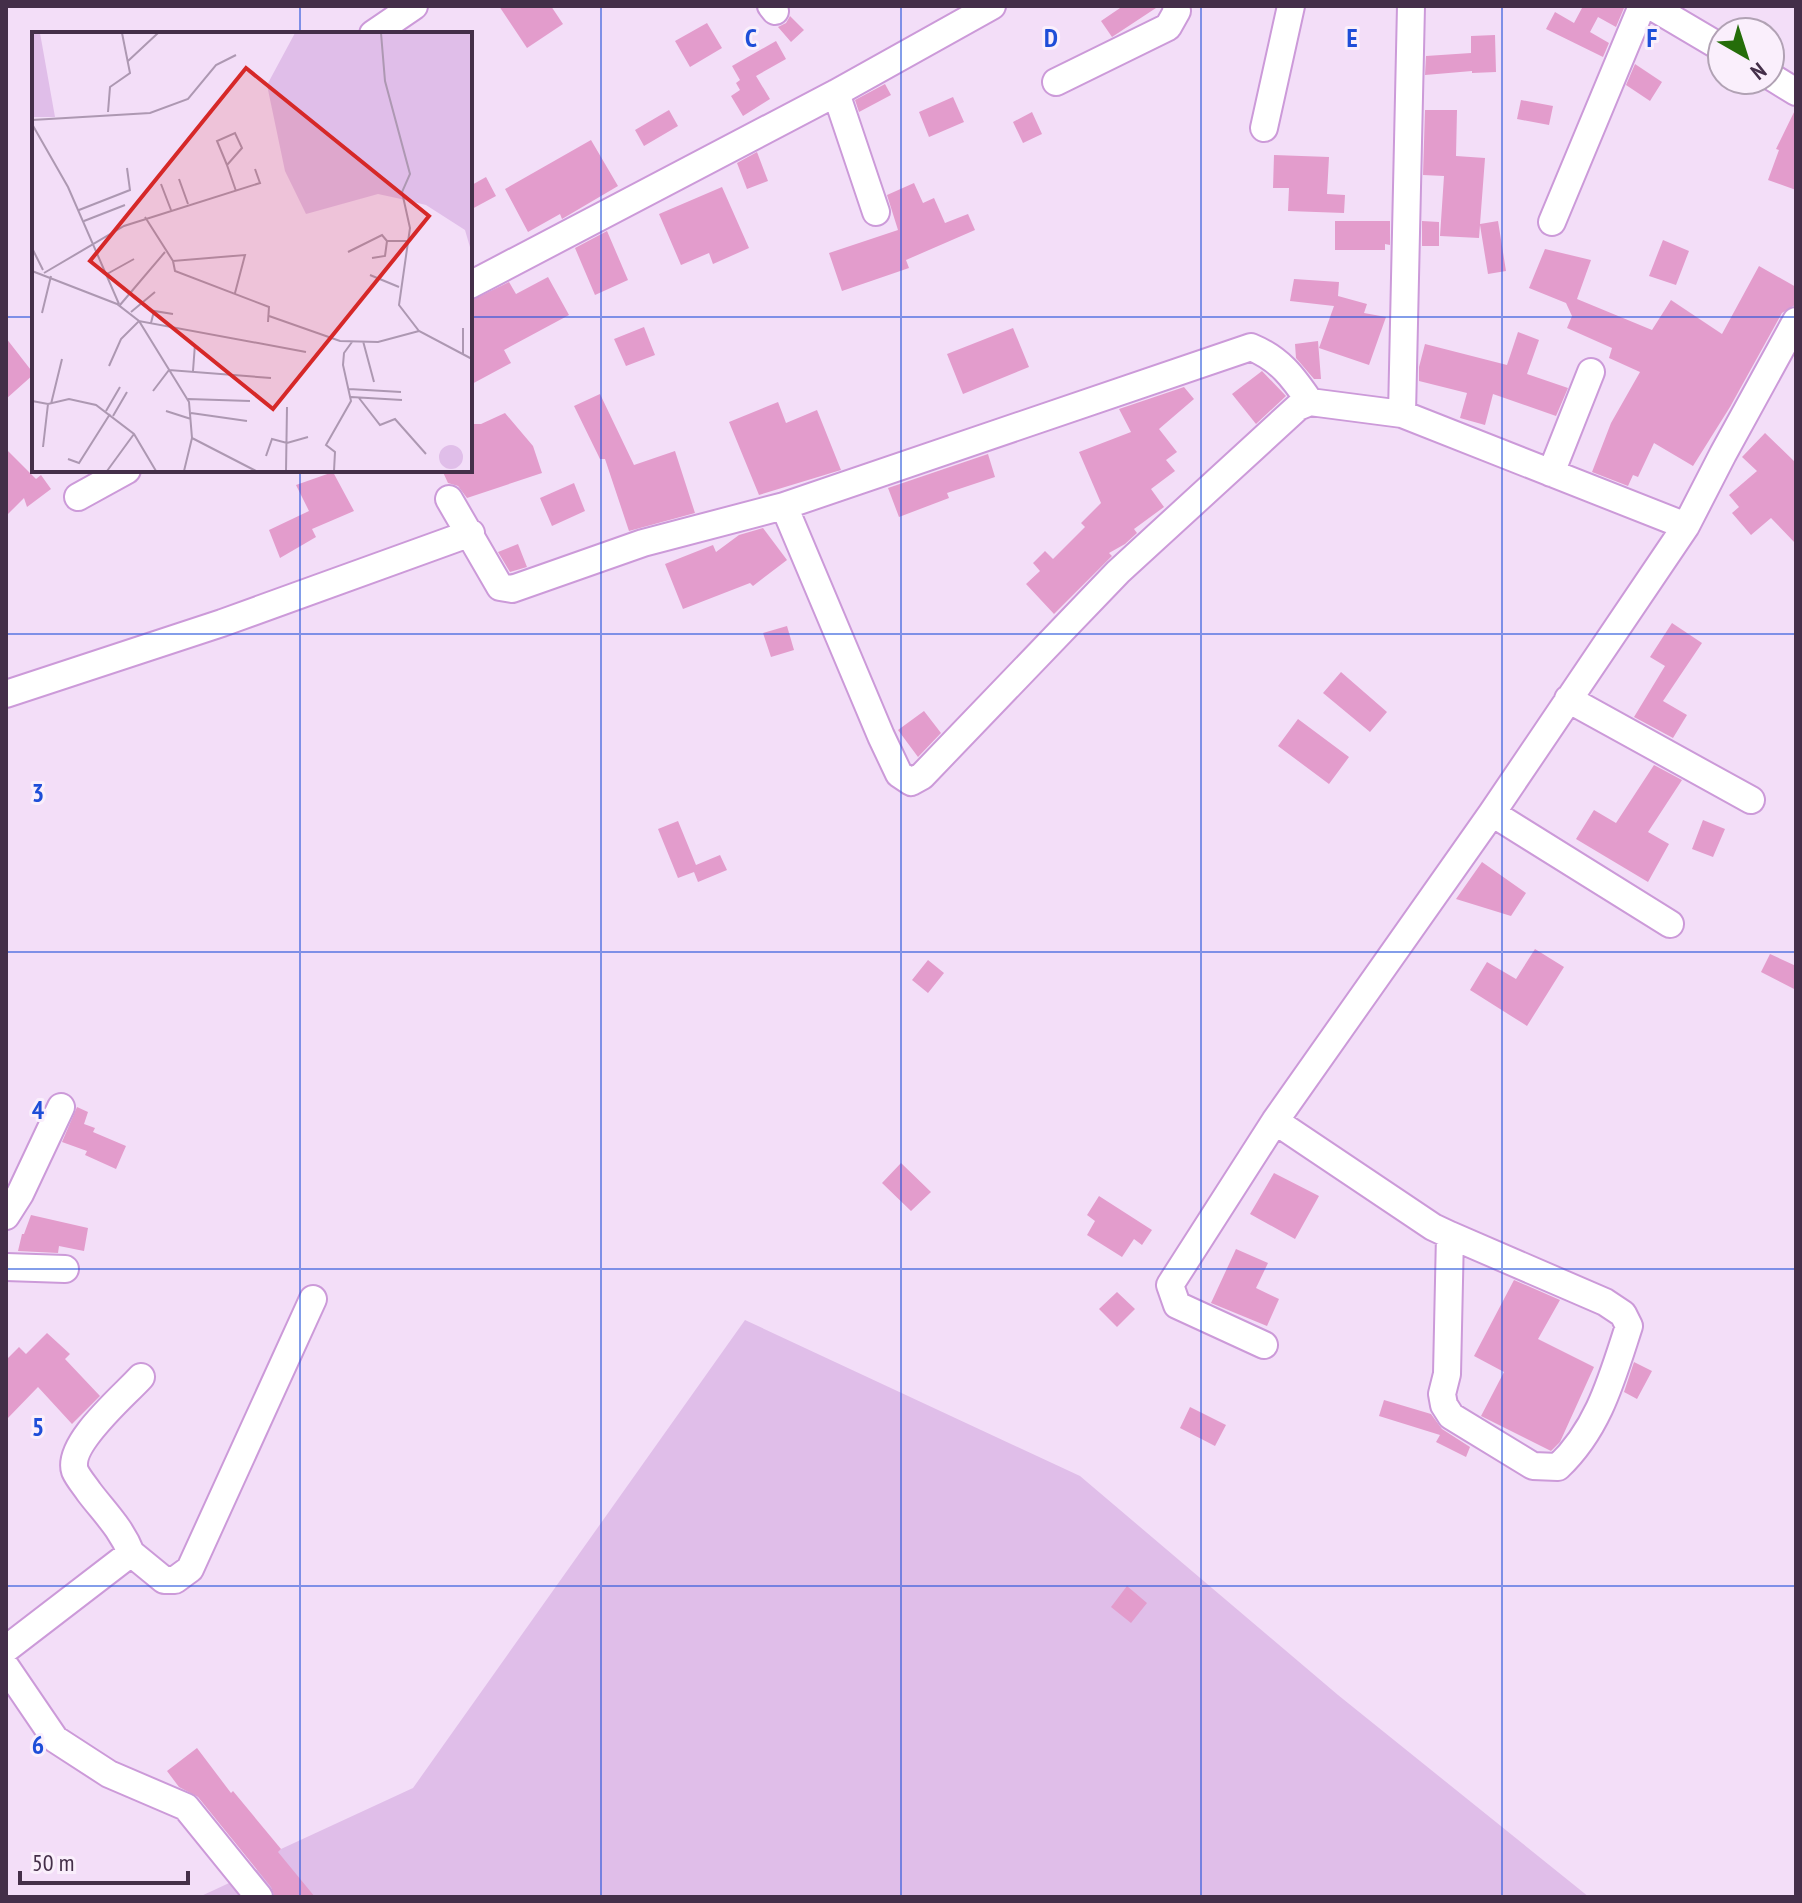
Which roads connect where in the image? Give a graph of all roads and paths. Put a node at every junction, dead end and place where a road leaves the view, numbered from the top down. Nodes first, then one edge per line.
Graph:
1 (414, 6) edge
2 (992, 6) edge
3 (1176, 6) edge
4 (1291, 6) edge
5 (1411, 6) edge
6 (1642, 6) edge
7 (1651, 6) edge
8 (376, 32) edge
9 (1706, 39) edge
10 (1056, 82) dead end
11 (836, 93) junction
12 (1264, 128) dead end
13 (876, 212) dead end
14 (1552, 222) dead end
15 (472, 284) edge
16 (1796, 321) edge
17 (1591, 372) dead end
18 (1310, 402) junction
19 (1402, 414) junction
20 (123, 472) edge
21 (1551, 473) junction
22 (78, 497) dead end
23 (449, 499) dead end
24 (784, 506) junction
25 (1686, 526) junction
26 (471, 533) junction
27 (6, 694) edge
28 (1568, 699) junction
29 (1751, 800) dead end
30 (1492, 813) junction
31 (1670, 924) dead end
32 (61, 1107) dead end
33 (1275, 1121) junction
34 (6, 1216) edge
35 (1450, 1235) junction
36 (6, 1267) edge
37 (65, 1269) dead end
38 (313, 1299) dead end
39 (1264, 1345) dead end
40 (141, 1377) dead end
41 (131, 1553) junction
42 (6, 1649) edge
43 (6, 1667) edge
44 (259, 1897) edge

1 - 8 street
2 - 11 street
3 - 10 street
4 - 12 street
5 - 19 street
6 - 14 street
7 - 9 street
11 - 13 street
11 - 15 street
16 - 25 street
17 - 21 street
18 - 19 street
18 - 24 street
18 - 24 street
19 - 21 street
20 - 22 street
21 - 25 street
23 - 26 street
24 - 26 street
25 - 28 street
26 - 27 street
28 - 29 street
28 - 30 street
30 - 31 street
30 - 33 street
32 - 34 street
33 - 35 street
33 - 39 street
35 - 35 street
36 - 37 street
38 - 41 street
40 - 41 street
41 - 42 street
43 - 44 street

